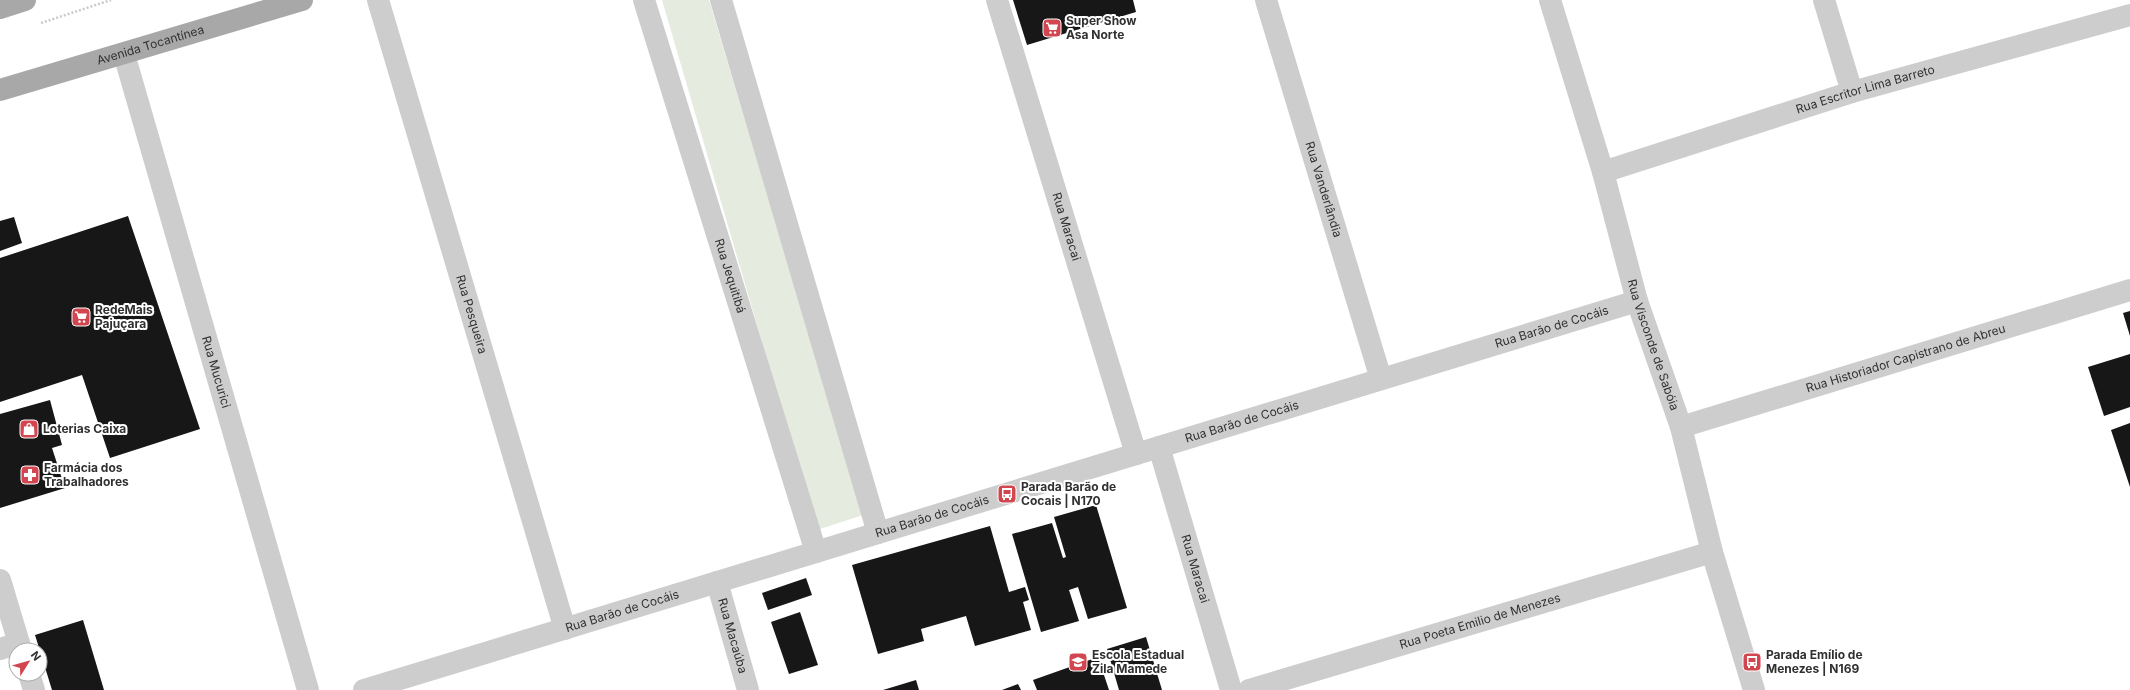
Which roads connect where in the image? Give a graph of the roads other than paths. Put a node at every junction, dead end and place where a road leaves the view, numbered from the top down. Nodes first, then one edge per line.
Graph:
1 (26, 0) edge
2 (302, 0) edge
3 (378, 0) edge
4 (644, 0) edge
5 (721, 0) edge
6 (997, 0) edge
7 (1266, 0) edge
8 (1550, 0) edge
9 (1824, 0) edge
10 (0, 8) edge
11 (2130, 15) edge
12 (124, 54) junction
13 (0, 90) edge
14 (1852, 92) junction
15 (1603, 172) junction
16 (2130, 290) edge
17 (1637, 301) junction
18 (1381, 379) junction
19 (1681, 427) junction
20 (1159, 447) junction
21 (1136, 454) junction
22 (878, 533) junction
23 (816, 552) junction
24 (1712, 552) junction
25 (0, 580) edge
26 (717, 582) junction
27 (565, 629) junction
28 (12, 642) edge
29 (308, 690) edge
30 (364, 690) edge
31 (748, 690) edge
32 (1231, 690) edge
33 (1249, 690) edge
34 (1754, 690) edge

1 - 10 main road
2 - 12 main road, Avenida Tocantínea
3 - 27 street, Rua Pesqueira
4 - 23 street, Rua Jequitibá
5 - 22 street
6 - 21 street, Rua Maracai
7 - 18 street, Rua Vanderlândia
8 - 15 street, Rua Visconde de Sabóia
9 - 14 street
11 - 14 street, Rua Escritor Lima Barreto
12 - 13 main road, Avenida Tocantínea
12 - 29 street, Rua Mucurici
14 - 15 street, Rua Escritor Lima Barreto
15 - 17 street, Rua Visconde de Sabóia
16 - 19 street, Rua Historiador Capistrano de Abreu
17 - 18 street, Rua Barão de Cocáis
17 - 19 street, Rua Visconde de Sabóia
18 - 20 street, Rua Barão de Cocáis
19 - 24 street, Rua Visconde de Sabóia
20 - 21 street, Rua Barão de Cocáis
20 - 32 street, Rua Maracai
21 - 22 street, Rua Barão de Cocáis
22 - 23 street, Rua Barão de Cocáis
23 - 26 street, Rua Barão de Cocáis
24 - 33 street, Rua Poeta Emilio de Menezes
24 - 34 street, Rua Visconde de Sabóia
25 - 28 street
26 - 27 street, Rua Barão de Cocáis
26 - 31 street, Rua Macaúba
27 - 30 street, Rua Barão de Cocáis

